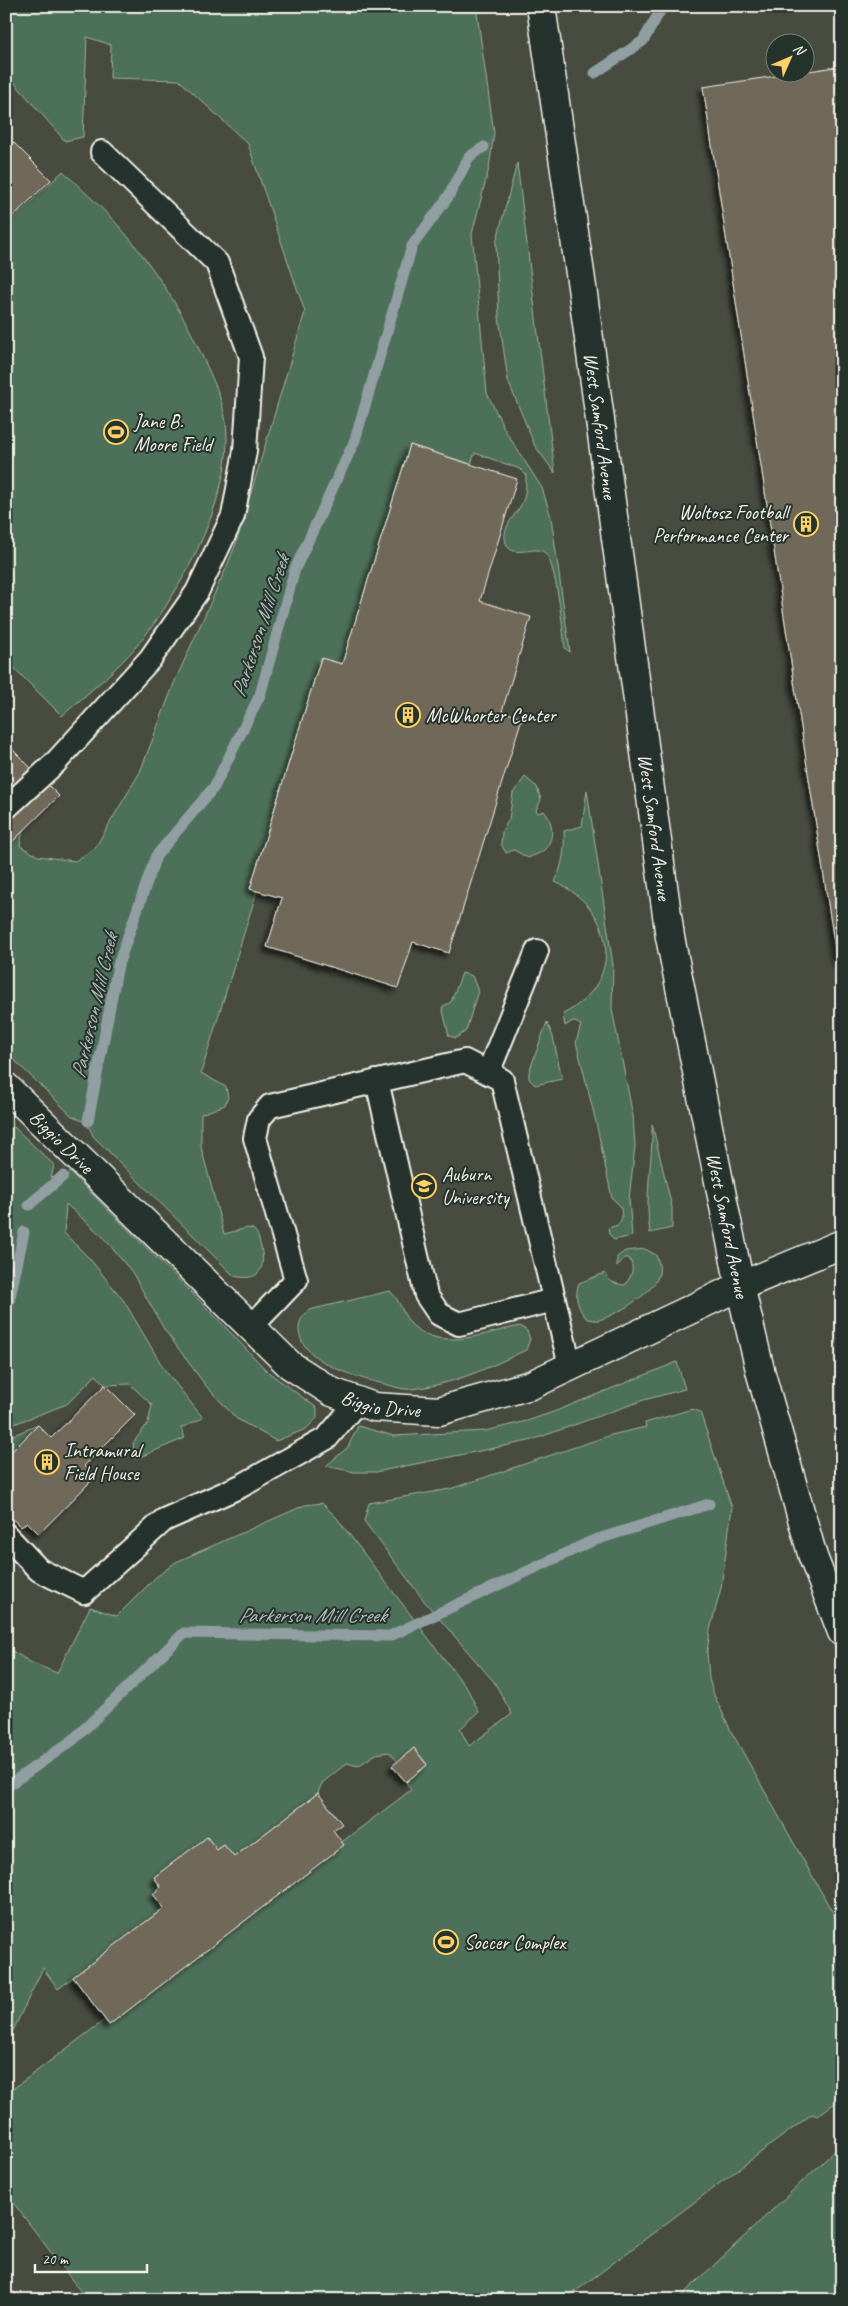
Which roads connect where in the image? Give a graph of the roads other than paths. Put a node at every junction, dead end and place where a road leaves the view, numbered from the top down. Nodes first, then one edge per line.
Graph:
1 (541, 6) edge
2 (102, 152) dead end
3 (6, 808) edge
4 (537, 952) dead end
5 (488, 1073) junction
6 (377, 1082) junction
7 (6, 1087) edge
8 (842, 1244) edge
9 (740, 1286) junction
10 (554, 1300) junction
11 (251, 1327) junction
12 (570, 1366) junction
13 (358, 1401) junction
14 (6, 1534) edge
15 (842, 1632) edge

1 - 9 street, West Samford Avenue
2 - 3 lane
4 - 5 lane
5 - 6 lane
5 - 10 lane
6 - 10 lane
6 - 11 lane
7 - 11 street, Biggio Drive
8 - 9 street, Biggio Drive
9 - 12 street, Biggio Drive
9 - 15 street, West Samford Avenue
10 - 12 lane
11 - 13 street, Biggio Drive
12 - 13 street, Biggio Drive
13 - 14 lane

